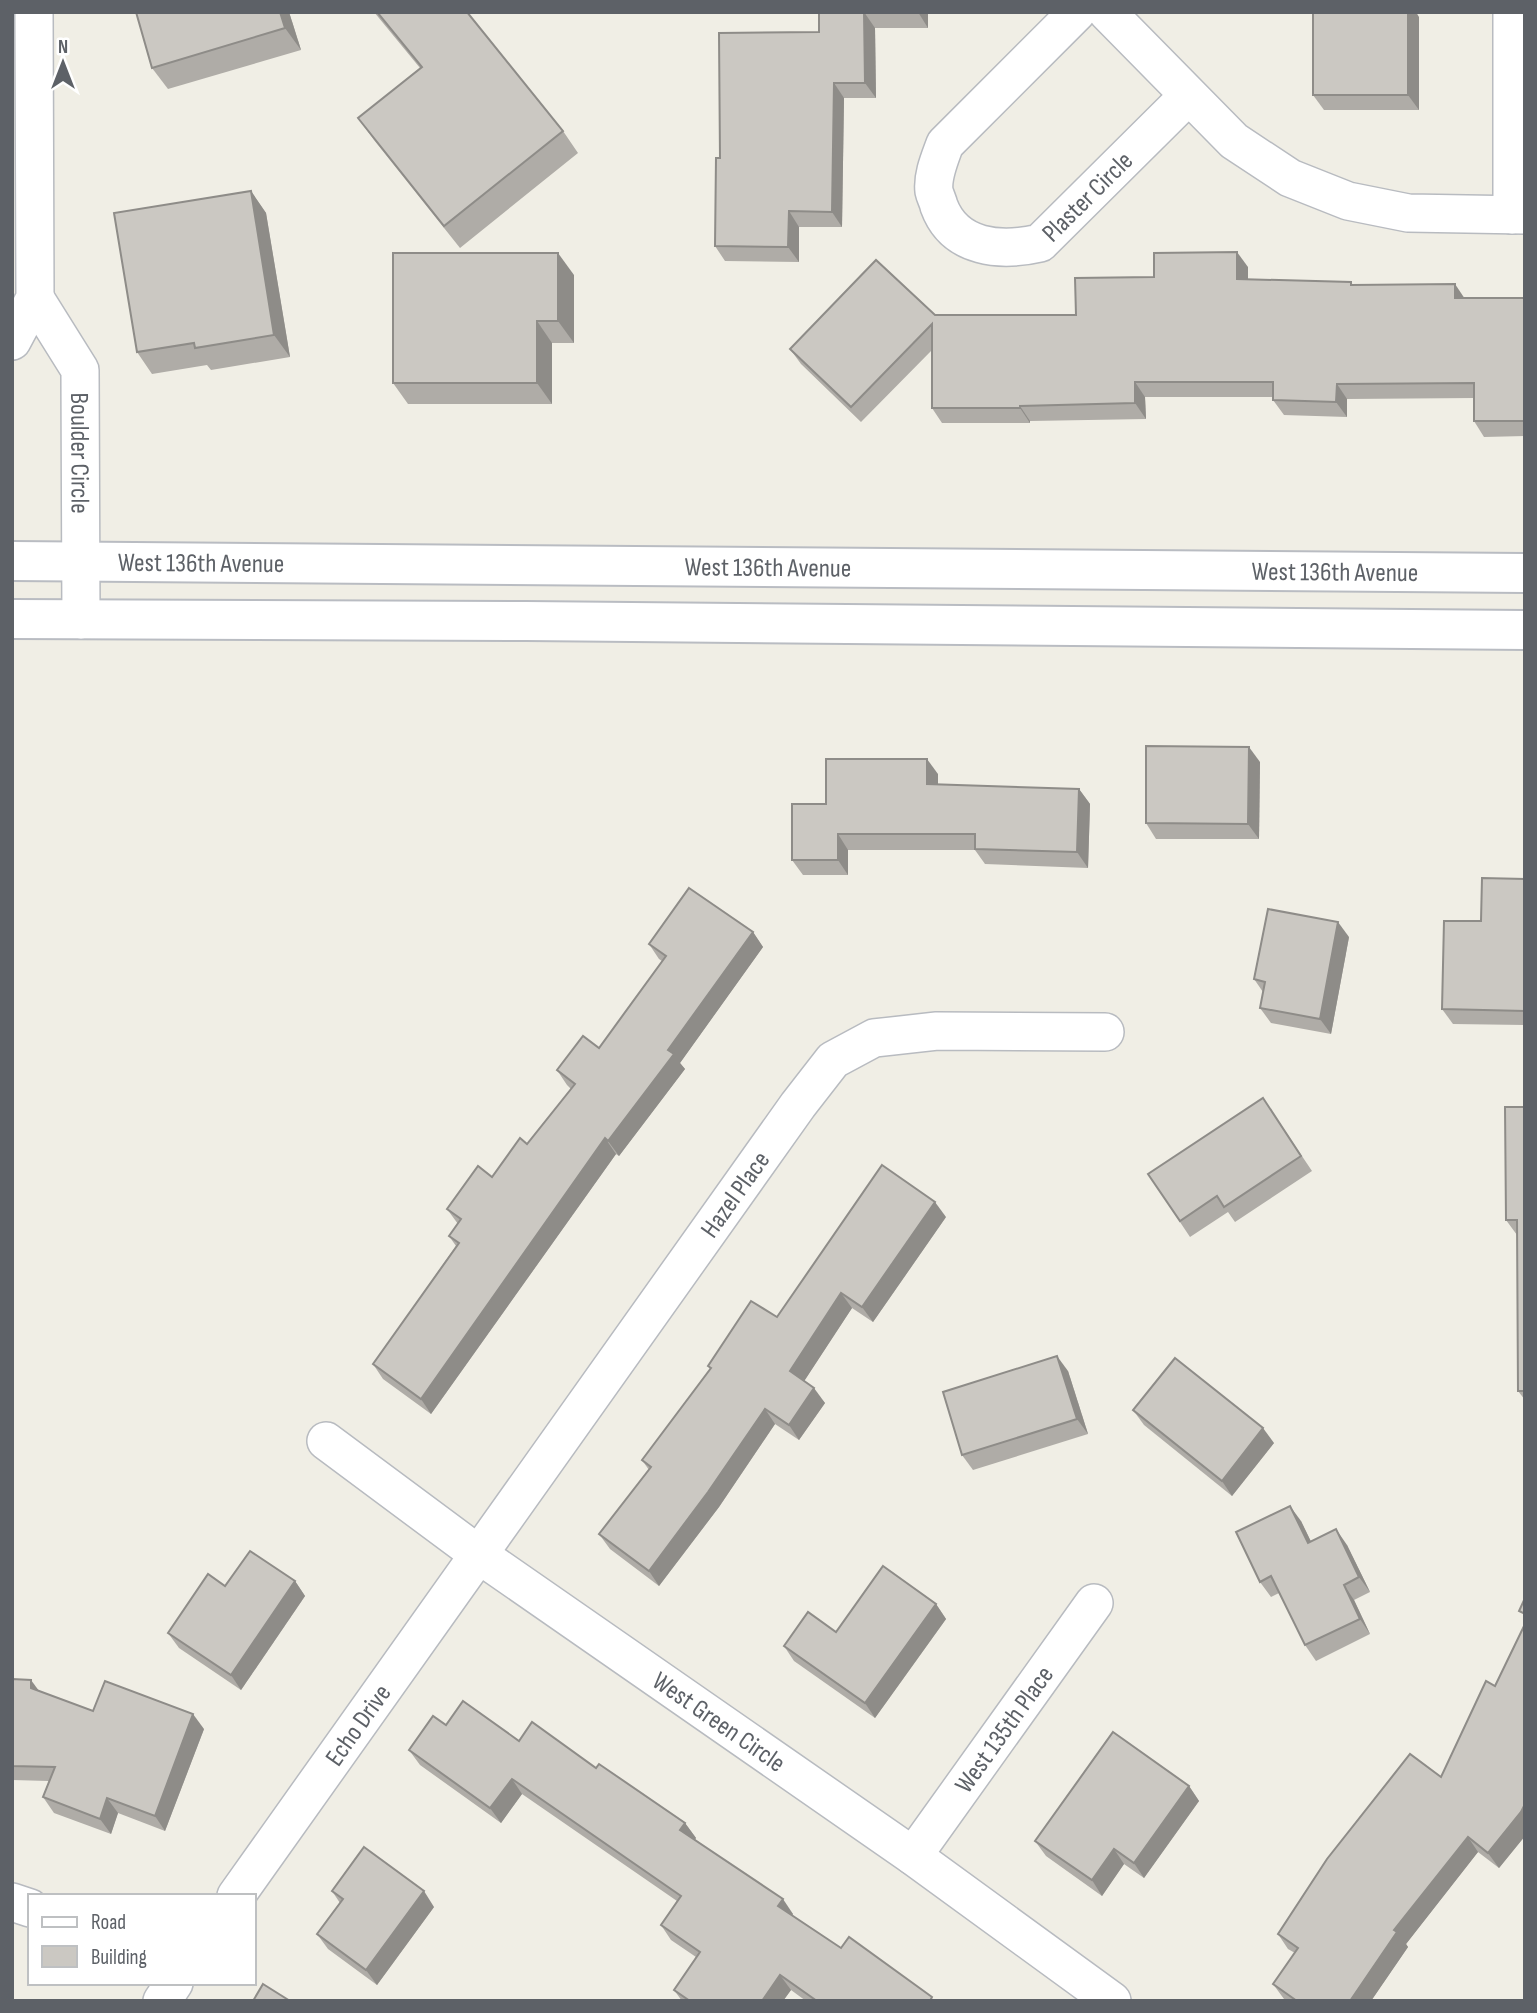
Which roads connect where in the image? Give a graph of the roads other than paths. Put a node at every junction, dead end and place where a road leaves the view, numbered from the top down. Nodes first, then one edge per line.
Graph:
1 (34, 12) edge
2 (1077, 12) edge
3 (1107, 12) edge
4 (1512, 12) edge
5 (1188, 96) junction
6 (1518, 215) edge
7 (35, 298) junction
8 (12, 341) edge
9 (12, 561) edge
10 (81, 562) junction
11 (1525, 573) edge
12 (12, 619) edge
13 (81, 620) junction
14 (1525, 630) edge
15 (1105, 1032) dead end
16 (326, 1441) dead end
17 (478, 1554) junction
18 (1094, 1602) dead end
19 (913, 1856) junction
20 (237, 1894) edge
21 (1112, 2001) edge

1 - 7 street
2 - 5 street, Plaster Circle
3 - 5 street
4 - 6 street
5 - 6 street
7 - 8 street
7 - 10 street, Boulder Circle
9 - 10 main road, West 136th Avenue
10 - 11 main road, West 136th Avenue
10 - 13 street, Boulder Circle
12 - 13 main road, West 136th Avenue
13 - 14 main road, West 136th Avenue
15 - 17 street, Hazel Place
16 - 17 street, West Green Circle
17 - 19 street, West Green Circle
17 - 20 street, Echo Drive
18 - 19 street, West 135th Place
19 - 21 street, West Green Circle

